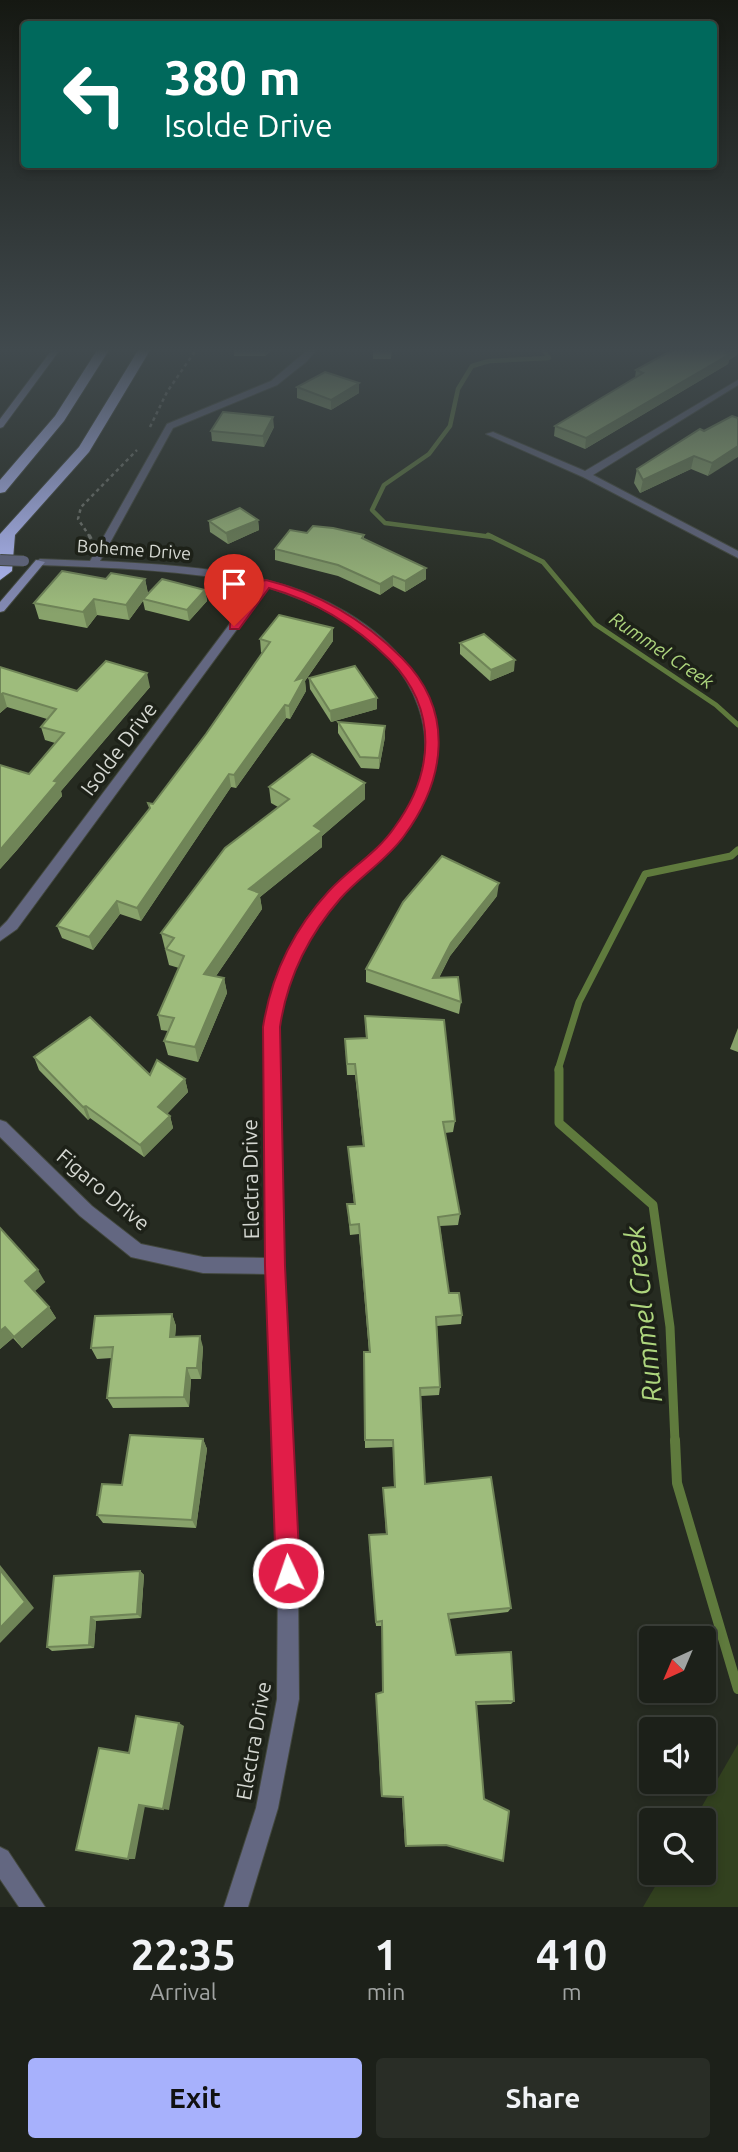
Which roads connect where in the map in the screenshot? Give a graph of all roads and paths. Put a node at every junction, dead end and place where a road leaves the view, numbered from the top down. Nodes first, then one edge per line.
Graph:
1 (45, 436) edge
2 (92, 436) edge
3 (164, 436) edge
4 (494, 436) edge
5 (650, 436) edge
6 (141, 444) dead end
7 (586, 475) junction
8 (0, 489) edge
9 (5, 538) edge
10 (87, 546) dead end
11 (738, 555) edge
12 (0, 560) edge
13 (24, 561) dead end
14 (40, 562) joint
15 (93, 565) junction
16 (0, 575) edge
17 (266, 583) junction
18 (0, 609) edge
19 (0, 936) edge
20 (0, 1127) edge
21 (275, 1266) junction
22 (0, 1859) edge
23 (33, 1907) edge
24 (236, 1907) edge

1 - 8 highway
2 - 9 highway
3 - 15 street
4 - 7 street
5 - 7 street
6 - 10 path
7 - 11 street
9 - 16 highway
12 - 13 street, bridge
14 - 15 street, Boheme Drive
14 - 18 main road
15 - 17 street, Boheme Drive
17 - 19 street, Isolde Drive
17 - 21 street, Electra Drive
20 - 21 street, Figaro Drive
21 - 24 street, Electra Drive
22 - 23 street

